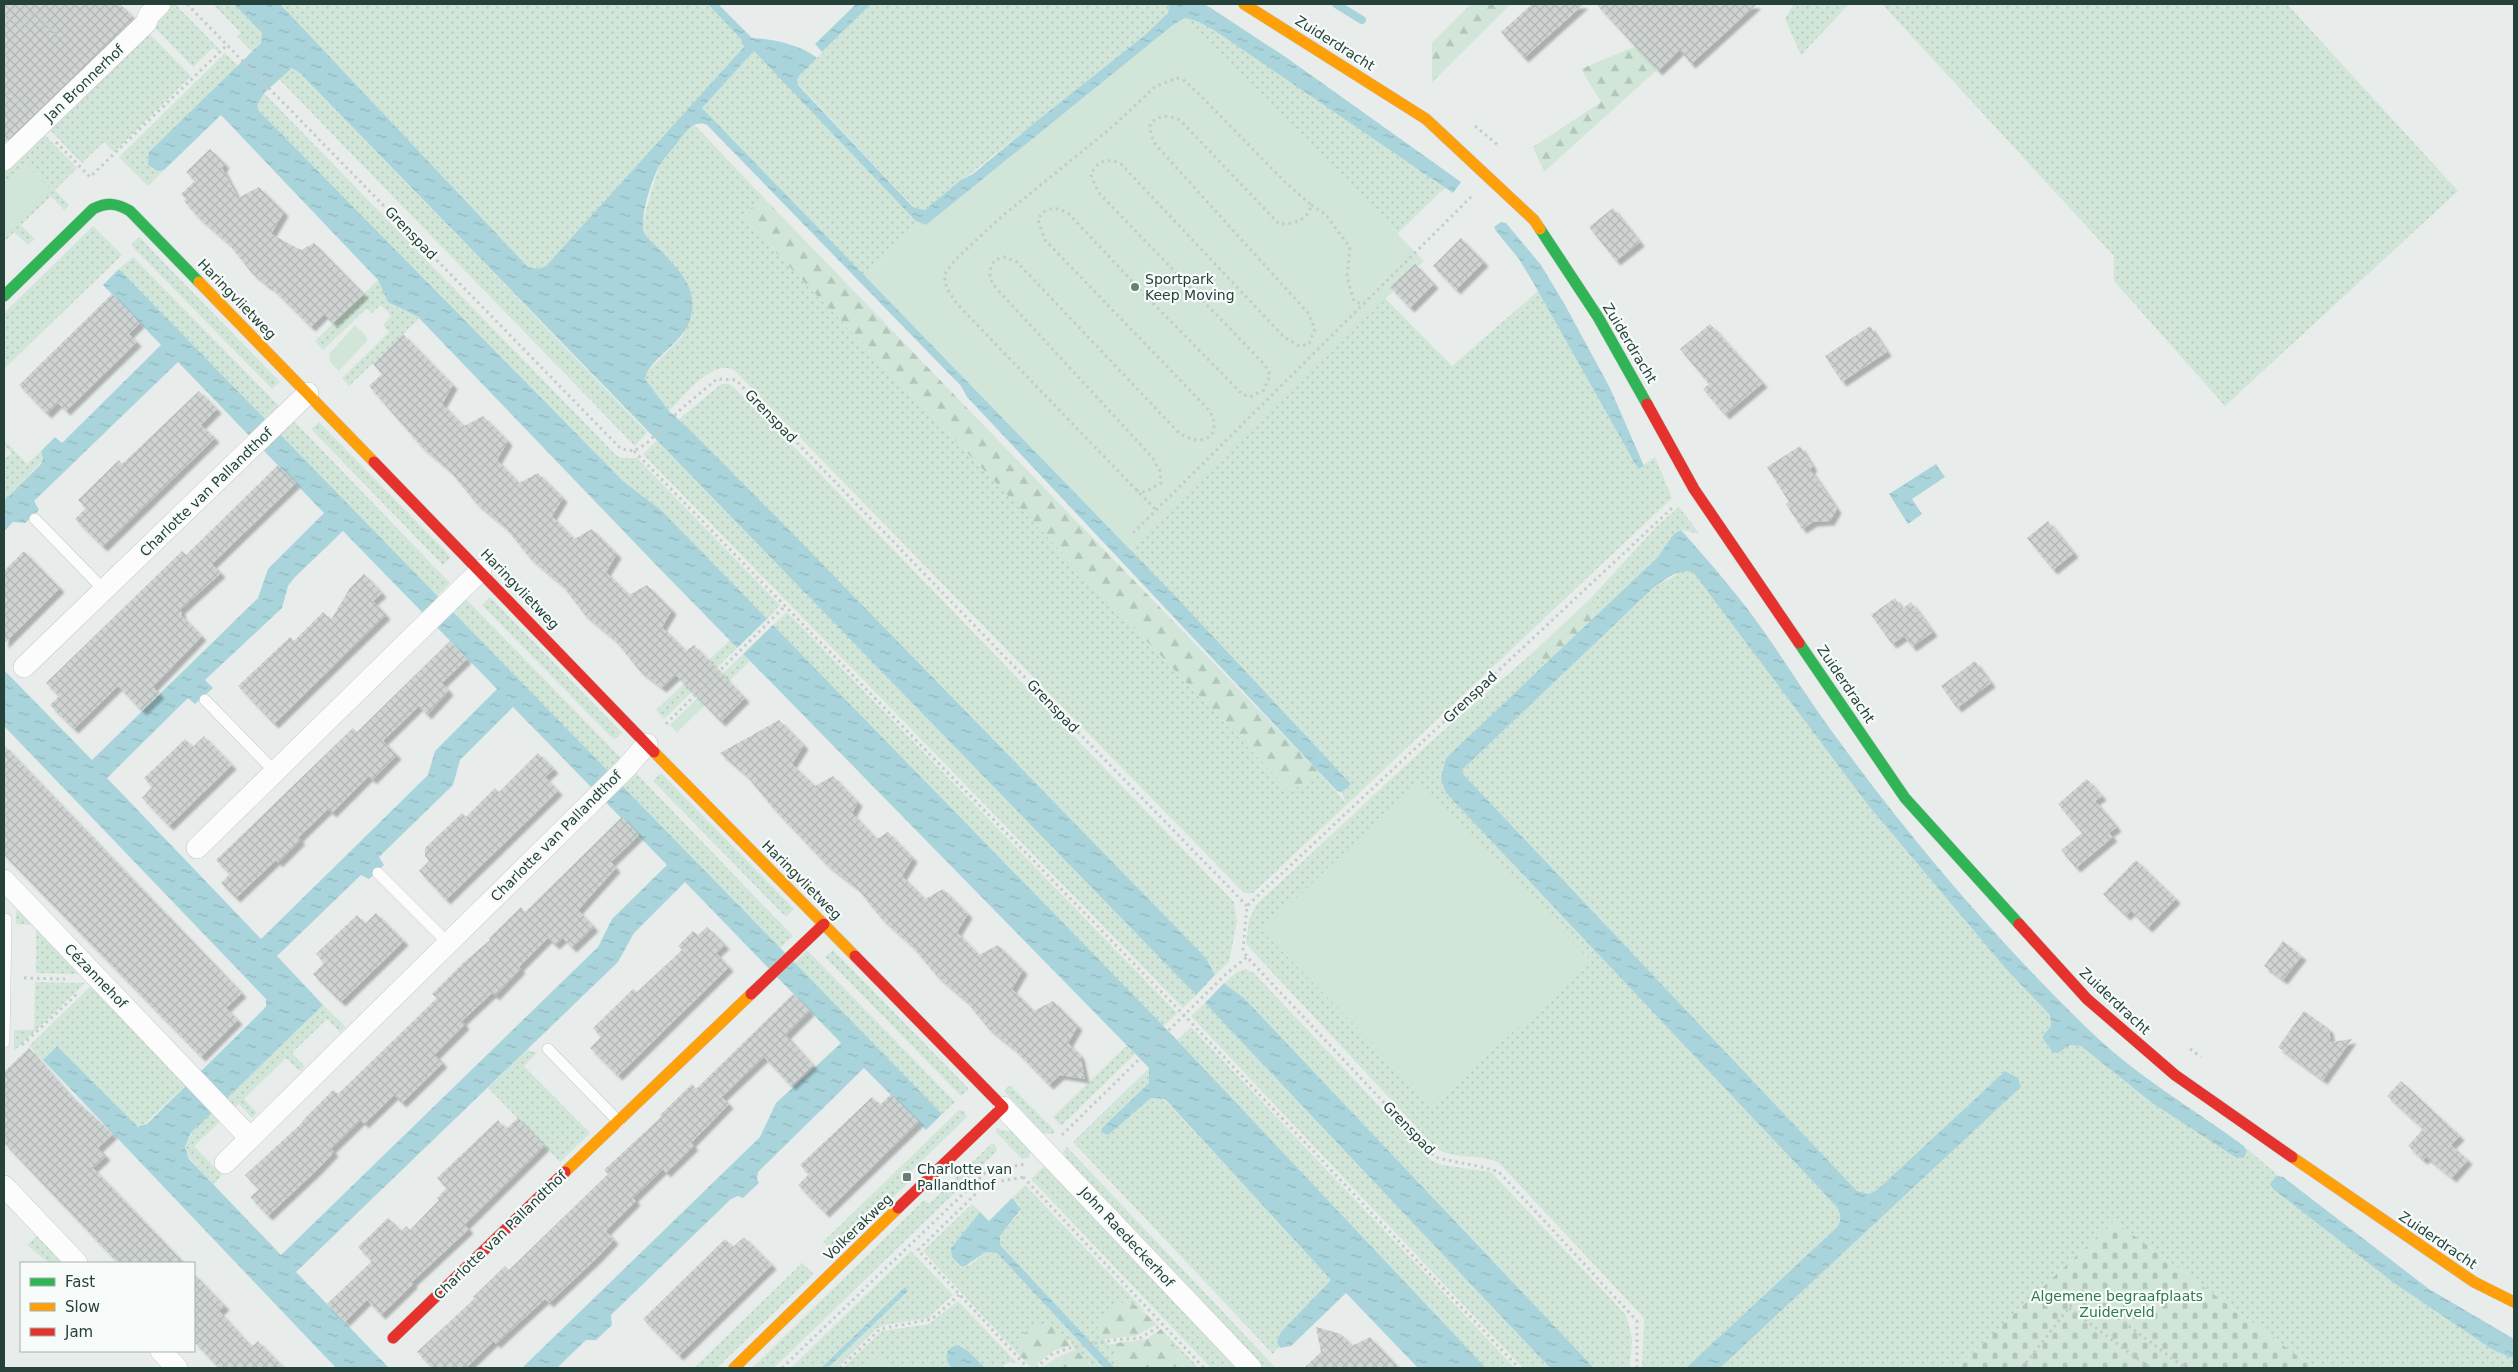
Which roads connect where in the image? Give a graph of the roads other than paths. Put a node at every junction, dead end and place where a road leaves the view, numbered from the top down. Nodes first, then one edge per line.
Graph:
1 (160, 4) edge
2 (1244, 4) edge
3 (4, 160) edge
4 (4, 296) edge
5 (308, 393) junction
6 (34, 519) dead end
7 (481, 570) junction
8 (104, 591) junction
9 (24, 667) dead end
10 (205, 700) dead end
11 (647, 744) junction
12 (274, 772) junction
13 (197, 848) dead end
14 (378, 873) dead end
15 (4, 880) edge
16 (6, 919) dead end
17 (824, 924) junction
18 (448, 943) junction
19 (4, 1042) edge
20 (548, 1049) dead end
21 (1002, 1107) junction
22 (619, 1122) junction
23 (250, 1138) junction
24 (225, 1163) dead end
25 (4, 1186) edge
26 (77, 1262) edge
27 (2514, 1302) edge
28 (393, 1338) dead end
29 (162, 1352) edge
30 (177, 1368) edge
31 (734, 1368) edge
32 (1251, 1368) edge

1 - 3 street, Jan Bronnerhof
2 - 27 street, Zuiderdracht
4 - 5 street, Haringvlietweg
5 - 7 street, Haringvlietweg
5 - 8 street, Charlotte van Pallandthof
6 - 8 lane
7 - 11 street, Haringvlietweg
7 - 12 street
8 - 9 street, Charlotte van Pallandthof
10 - 12 lane
11 - 17 street, Haringvlietweg
11 - 18 street, Charlotte van Pallandthof
12 - 13 street
14 - 18 lane
15 - 23 street, Cézannehof
16 - 19 lane
17 - 21 street, Haringvlietweg
17 - 22 street, Charlotte van Pallandthof
18 - 23 street, Charlotte van Pallandthof
20 - 22 lane
21 - 31 street, Volkerakweg
21 - 32 street, John Raedeckerhof
22 - 28 street, Charlotte van Pallandthof
23 - 24 street, Charlotte van Pallandthof
25 - 26 street
29 - 30 street

